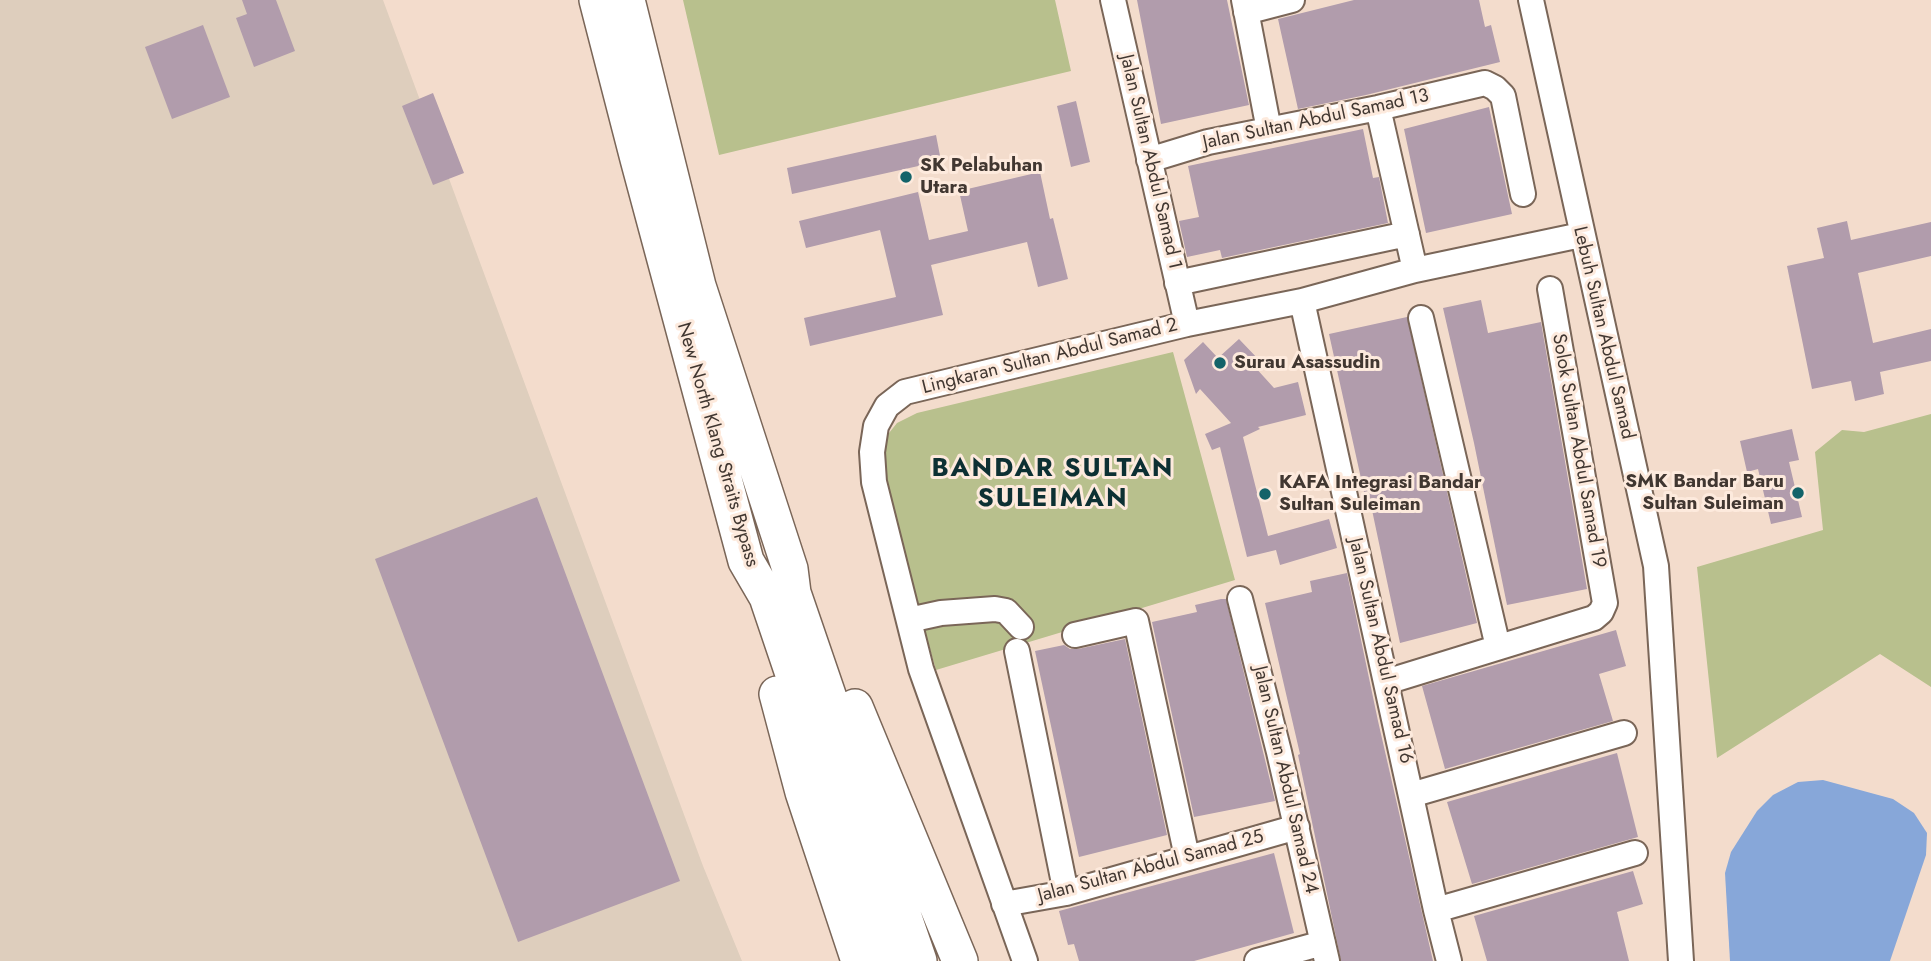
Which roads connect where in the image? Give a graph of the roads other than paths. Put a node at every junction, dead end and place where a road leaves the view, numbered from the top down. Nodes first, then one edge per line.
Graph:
1 (597, 0) edge
2 (627, 0) edge
3 (1113, 0) edge
4 (1293, 0) edge
5 (1531, 0) edge
6 (1245, 6) edge
7 (1378, 108) junction
8 (1269, 130) junction
9 (1149, 160) junction
10 (1523, 194) dead end
11 (1407, 234) junction
12 (1581, 235) junction
13 (1415, 270) junction
14 (1177, 283) junction
15 (1550, 289) dead end
16 (1302, 301) junction
17 (1421, 318) dead end
18 (1187, 324) junction
19 (746, 561) junction
20 (790, 569) junction
21 (1240, 599) dead end
22 (909, 620) junction
23 (1075, 635) dead end
24 (1498, 647) junction
25 (1385, 682) junction
26 (1624, 733) dead end
27 (1411, 795) junction
28 (1297, 827) junction
29 (1634, 852) dead end
30 (1187, 857) junction
31 (1066, 893) junction
32 (1004, 904) junction
33 (1436, 911) junction
34 (1325, 952) edge
35 (859, 961) edge
36 (890, 961) edge
37 (919, 961) edge
38 (960, 961) edge
39 (1025, 961) edge
40 (1257, 961) edge
41 (1449, 961) edge
42 (1681, 961) edge

1 - 19 highway, New North Klang Straits Bypass
2 - 20 highway, New North Klang Straits Bypass
3 - 9 street, Jalan Sultan Abdul Samad 1
4 - 6 street
5 - 12 street, Lebuh Sultan Abdul Samad
6 - 8 street
7 - 8 street, Jalan Sultan Abdul Samad 13
7 - 10 street, Jalan Sultan Abdul Samad 13
7 - 11 street
8 - 9 street, Jalan Sultan Abdul Samad 13
9 - 14 street, Jalan Sultan Abdul Samad 1
11 - 13 street
11 - 14 street
12 - 13 street, Lingkaran Sultan Abdul Samad 2
12 - 42 street, Lebuh Sultan Abdul Samad
13 - 16 street, Lingkaran Sultan Abdul Samad 2
14 - 18 street, Jalan Sultan Abdul Samad 1
15 - 24 street, Solok Sultan Abdul Samad 19
16 - 18 street, Lingkaran Sultan Abdul Samad 2
16 - 25 street, Jalan Sultan Abdul Samad 16
17 - 24 street
18 - 22 street, Lingkaran Sultan Abdul Samad 2
19 - 35 highway
19 - 36 highway, New North Klang Straits Bypass
20 - 37 highway, New North Klang Straits Bypass
20 - 38 highway
21 - 28 street, Jalan Sultan Abdul Samad 24
22 - 31 street
22 - 32 street, Lingkaran Sultan Abdul Samad 2
23 - 30 street
24 - 25 street
25 - 27 street, Jalan Sultan Abdul Samad 16
26 - 27 street
27 - 33 street, Jalan Sultan Abdul Samad 16
28 - 30 street, Jalan Sultan Abdul Samad 25
28 - 34 street, Jalan Sultan Abdul Samad 24
29 - 33 street
30 - 31 street, Jalan Sultan Abdul Samad 25
31 - 32 street, Jalan Sultan Abdul Samad 25
32 - 39 street, Lingkaran Sultan Abdul Samad 2
33 - 41 street, Jalan Sultan Abdul Samad 16
34 - 40 street

